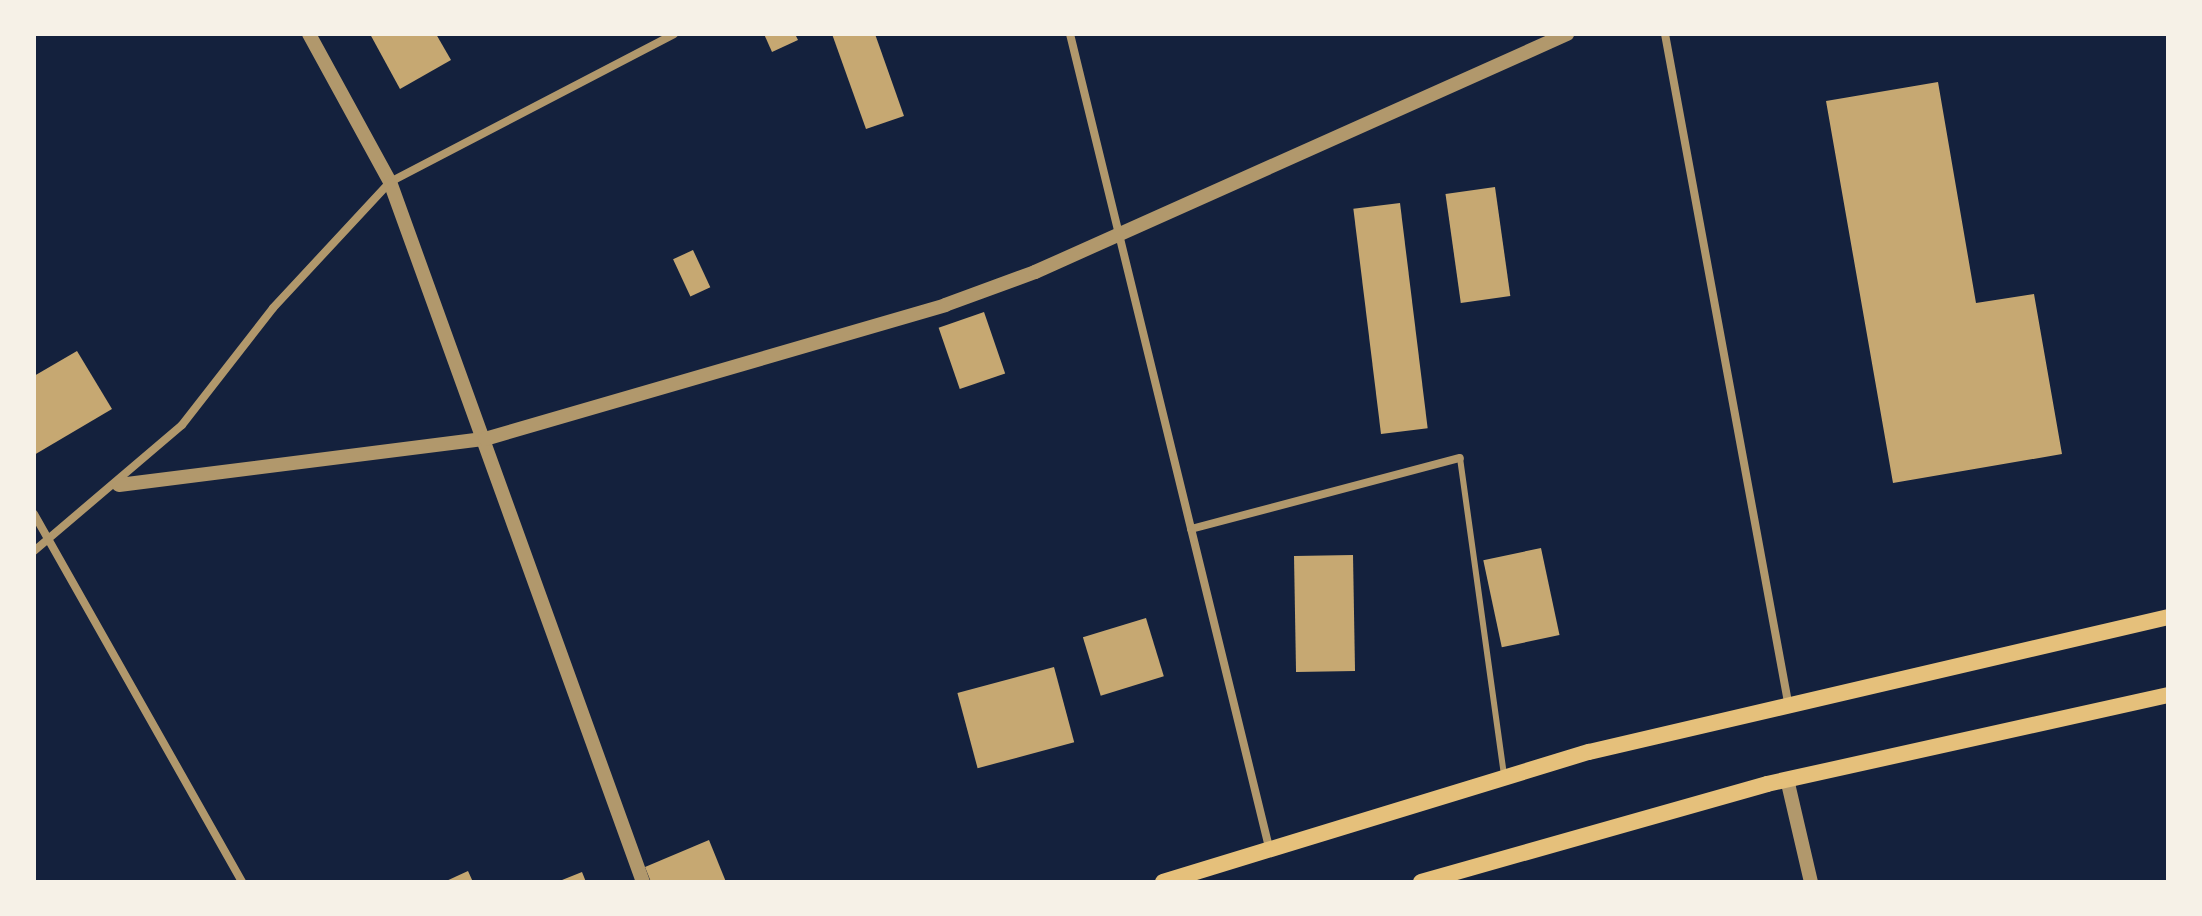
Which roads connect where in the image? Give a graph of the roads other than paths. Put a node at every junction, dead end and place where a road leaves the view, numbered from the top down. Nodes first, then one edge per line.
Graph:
1 (309, 34) edge
2 (674, 34) edge
3 (1070, 34) edge
4 (1567, 34) edge
5 (1665, 34) edge
6 (390, 182) junction
7 (1119, 234) junction
8 (485, 439) junction
9 (1460, 458) joint
10 (119, 485) junction
11 (34, 514) edge
12 (1191, 529) junction
13 (51, 539) junction
14 (34, 551) edge
15 (2168, 617) edge
16 (2168, 695) edge
17 (1788, 702) junction
18 (1504, 776) junction
19 (1787, 779) junction
20 (1269, 847) junction
21 (242, 882) edge
22 (643, 882) edge
23 (1163, 882) edge
24 (1421, 882) edge
25 (1811, 882) edge

1 - 6 street
2 - 6 street
3 - 7 street
4 - 7 street
5 - 17 street
6 - 8 street
6 - 10 street
7 - 8 street
7 - 12 street
8 - 10 street
8 - 22 street
9 - 12 street
9 - 18 lane
10 - 13 street
11 - 13 street
12 - 20 street
13 - 14 street
13 - 21 street
15 - 17 main road
16 - 19 main road
17 - 18 main road
18 - 20 main road
19 - 24 main road
19 - 25 street
20 - 23 main road

